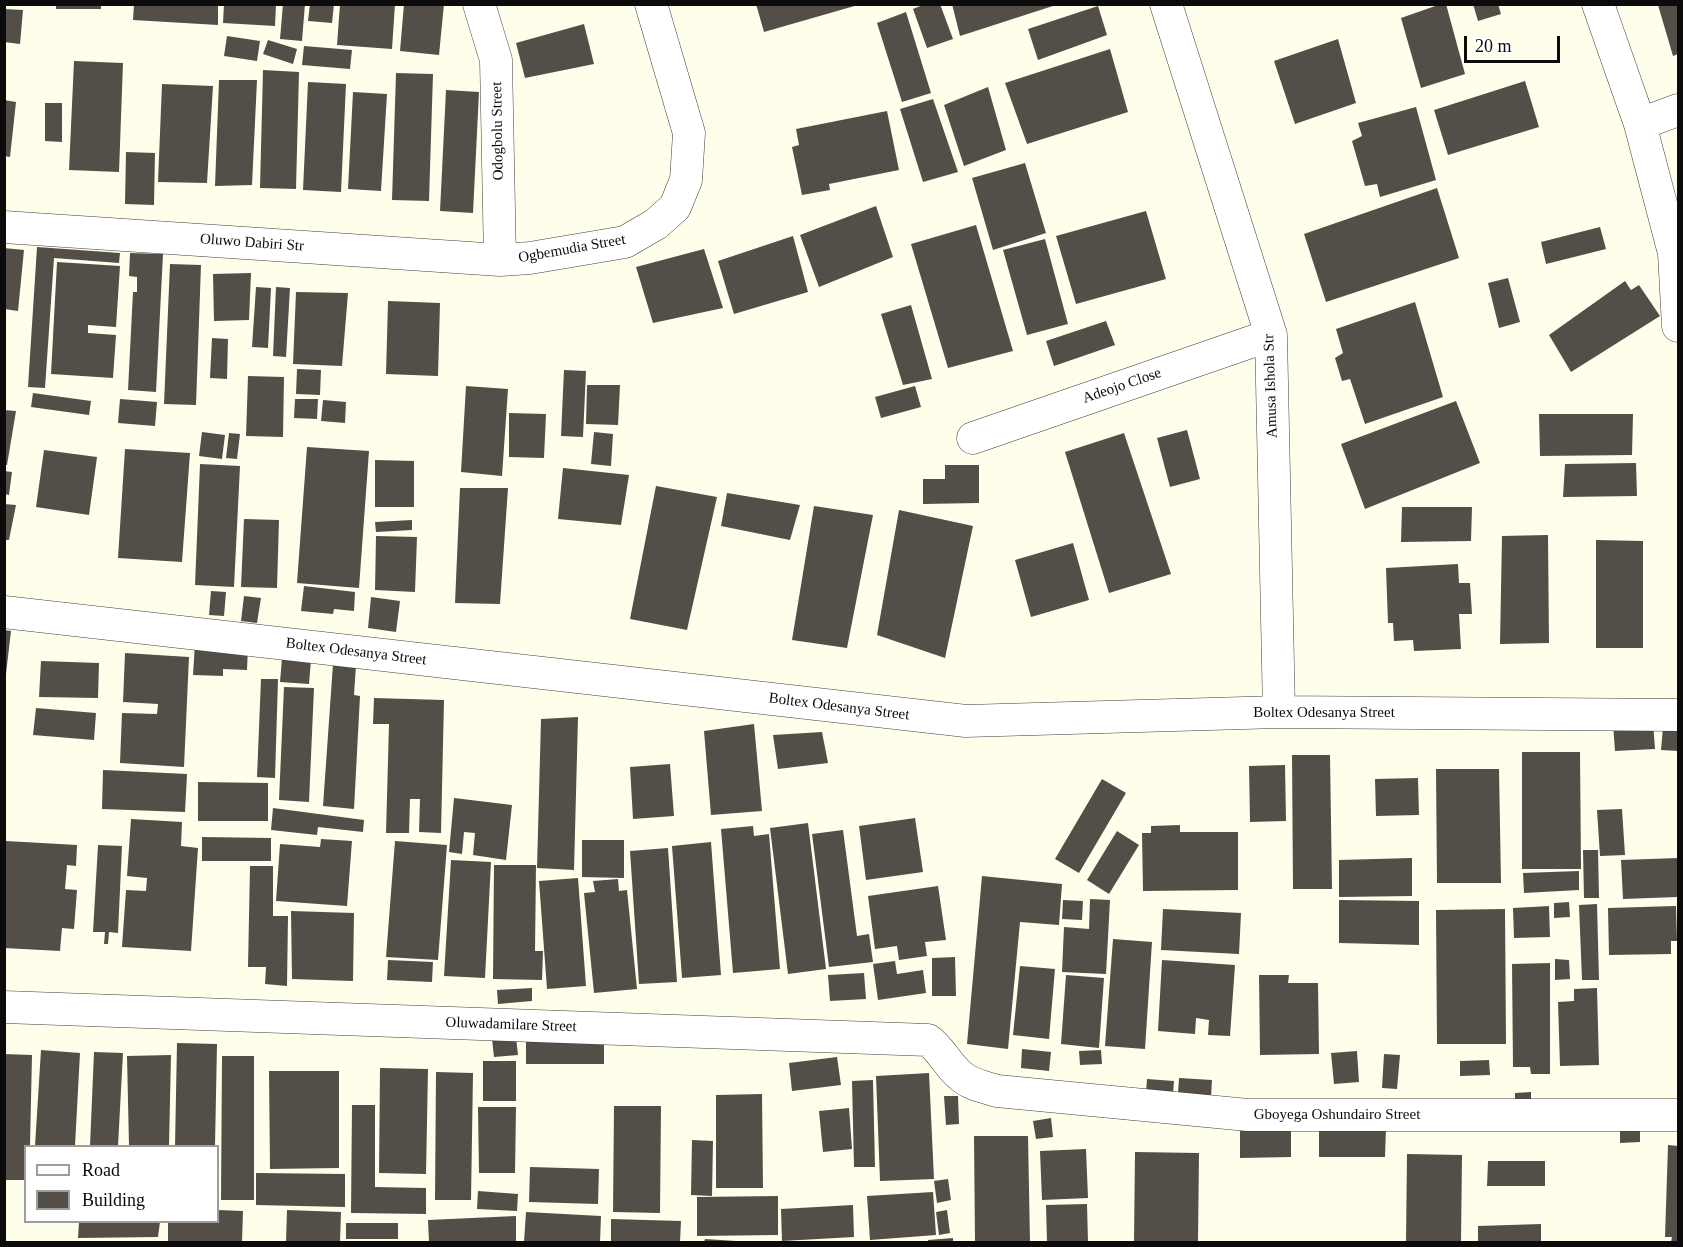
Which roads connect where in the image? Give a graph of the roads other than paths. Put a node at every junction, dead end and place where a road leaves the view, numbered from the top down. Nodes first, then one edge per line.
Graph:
1 (479, 4) edge
2 (651, 4) edge
3 (1166, 4) edge
4 (1598, 4) edge
5 (1678, 110) edge
6 (1641, 124) junction
7 (4, 227) edge
8 (500, 260) junction
9 (1678, 326) edge
10 (1271, 335) junction
11 (973, 438) dead end
12 (4, 612) edge
13 (1279, 712) junction
14 (1678, 714) edge
15 (4, 1007) edge
16 (997, 1090) joint
17 (1678, 1114) edge

1 - 8 street, Odogbolu Street
2 - 8 street, Ogbemudia Street
3 - 10 street, Amusa Ishola Str
4 - 6 street
5 - 6 street
6 - 9 street
7 - 8 street, Oluwo Dabiri Str
10 - 11 street, Adeojo Close
10 - 13 street, Amusa Ishola Str
12 - 13 street, Boltex Odesanya Street
13 - 14 street, Boltex Odesanya Street
15 - 16 street, Oluwadamilare Street
16 - 17 street, Gboyega Oshundairo Street

